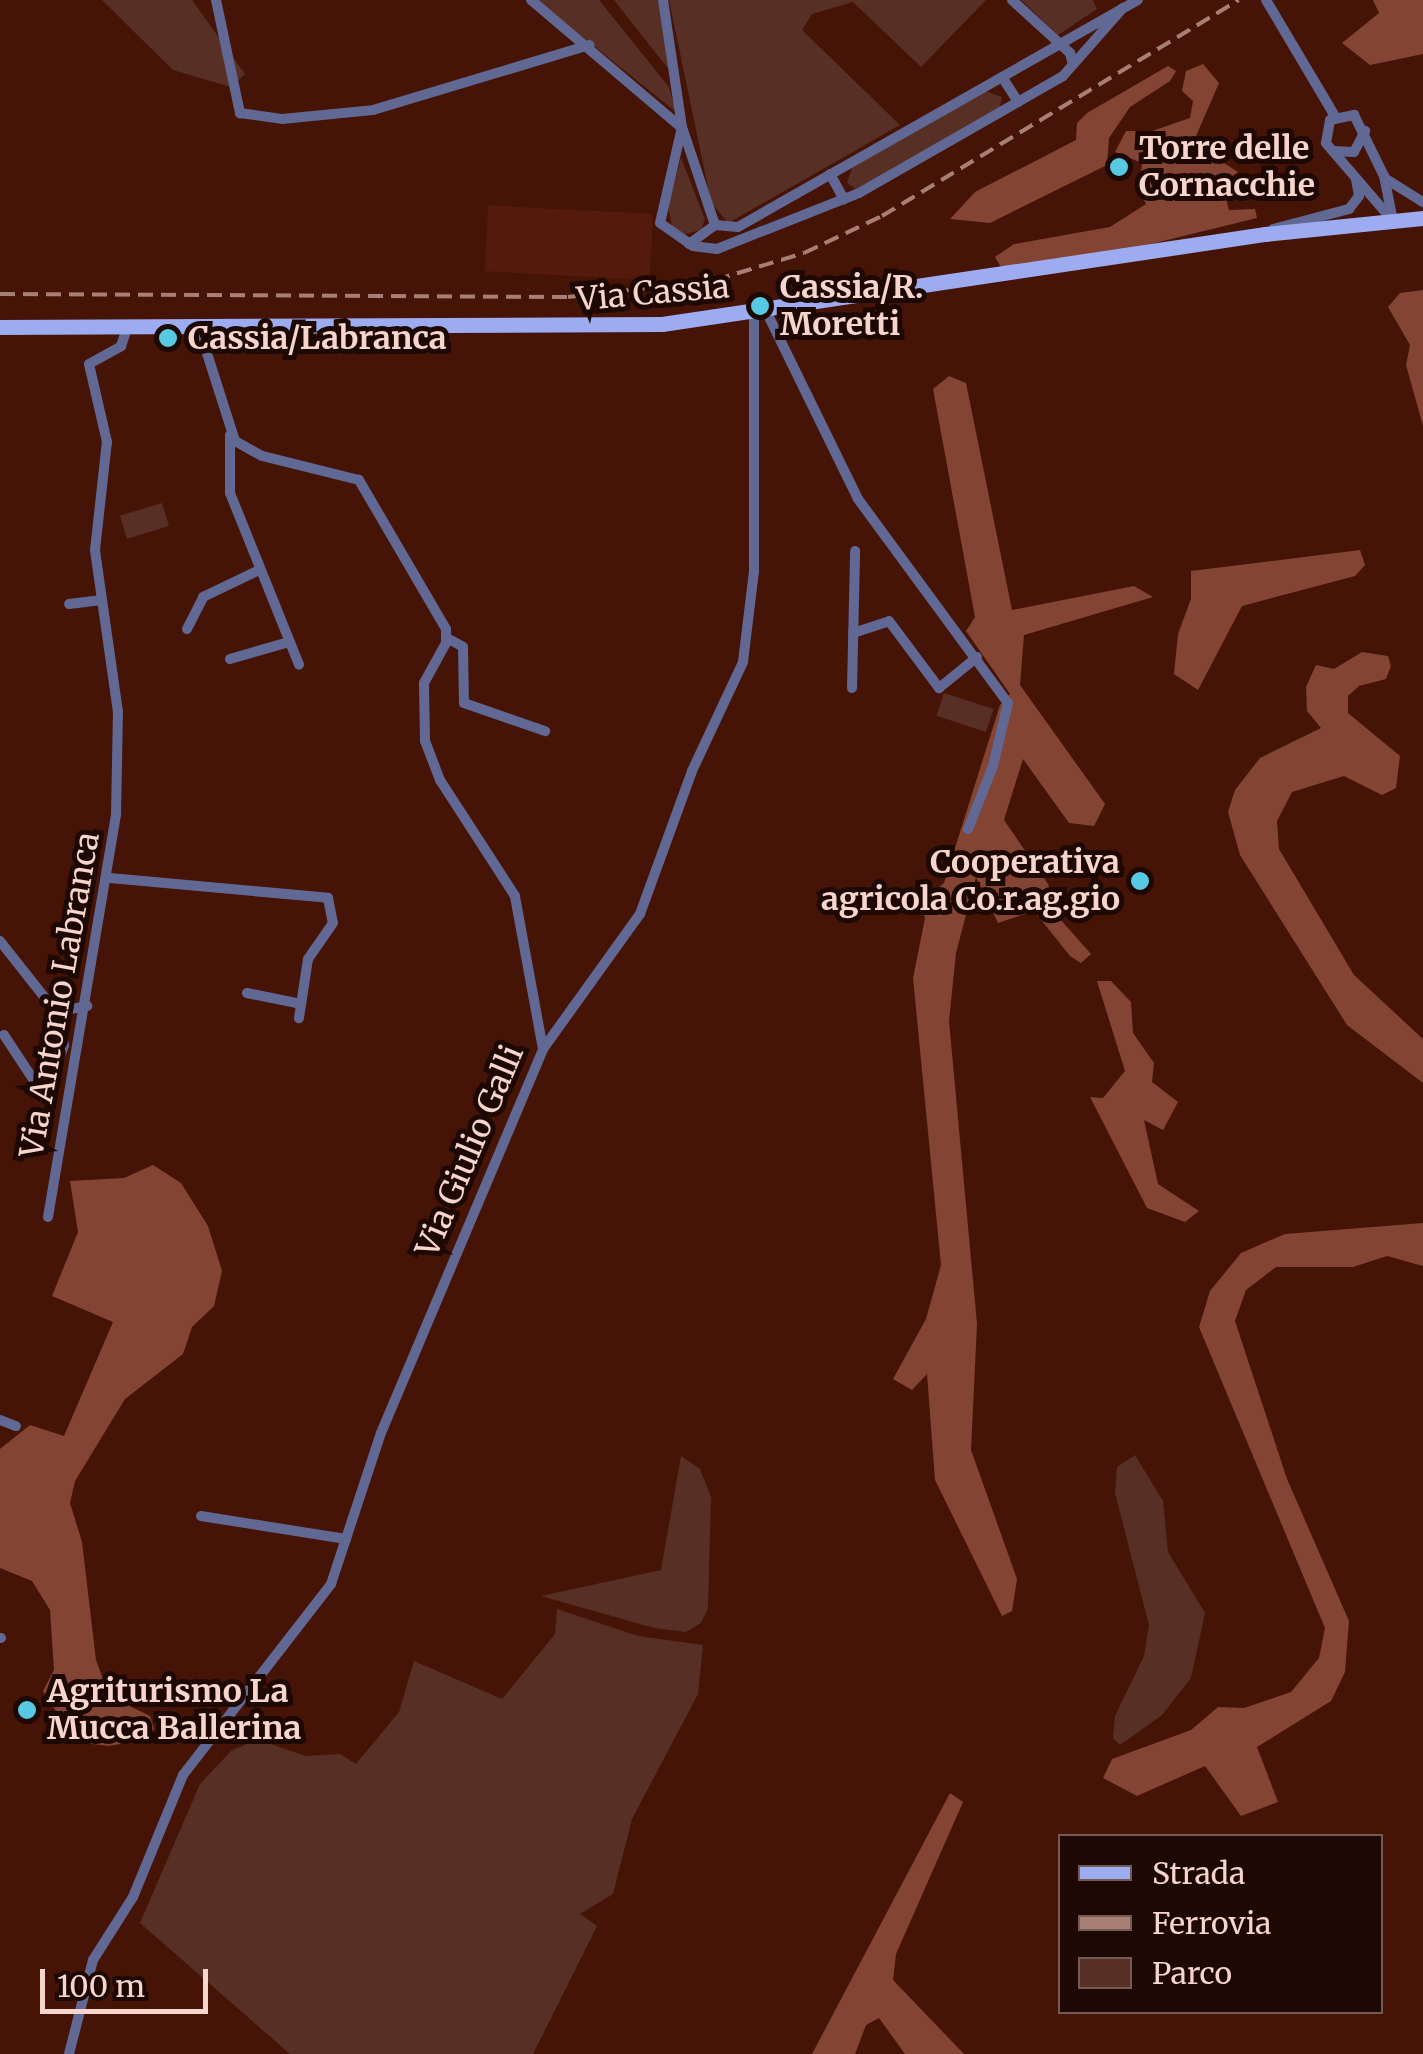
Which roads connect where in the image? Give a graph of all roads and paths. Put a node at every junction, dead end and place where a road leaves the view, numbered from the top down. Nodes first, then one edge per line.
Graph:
1 (216, 0) edge
2 (531, 0) edge
3 (663, 0) edge
4 (1012, 0) edge
5 (1138, 0) edge
6 (1266, 0) edge
7 (1123, 8) junction
8 (589, 44) junction
9 (1061, 46) junction
10 (1073, 65) junction
11 (1002, 77) junction
12 (1018, 102) junction
13 (1335, 116) junction
14 (682, 127) junction
15 (1365, 130) junction
16 (1330, 148) junction
17 (830, 174) junction
18 (1353, 174) junction
19 (1384, 176) junction
20 (844, 199) junction
21 (1423, 202) edge
22 (772, 208) junction
23 (1423, 218) edge
24 (1394, 221) junction
25 (715, 225) junction
26 (778, 226) junction
27 (1265, 234) junction
28 (689, 244) junction
29 (760, 311) junction
30 (0, 327) edge
31 (200, 328) junction
32 (127, 329) junction
33 (230, 434) junction
34 (856, 551) dead end
35 (259, 570) junction
36 (102, 600) junction
37 (69, 604) dead end
38 (187, 629) dead end
39 (853, 633) junction
40 (447, 638) junction
41 (290, 642) junction
42 (977, 657) junction
43 (230, 660) dead end
44 (299, 665) dead end
45 (852, 688) dead end
46 (546, 731) dead end
47 (968, 829) dead end
48 (110, 878) junction
49 (0, 941) edge
50 (247, 993) dead end
51 (302, 1004) junction
52 (87, 1006) junction
53 (56, 1012) junction
54 (299, 1018) dead end
55 (4, 1035) dead end
56 (543, 1049) junction
57 (48, 1216) dead end
58 (0, 1420) edge
59 (16, 1426) dead end
60 (202, 1516) dead end
61 (346, 1538) junction
62 (69, 2054) edge

1 - 8 street
2 - 8 street
3 - 14 street
4 - 9 street
5 - 7 street
6 - 13 street
7 - 9 street
7 - 10 street
8 - 14 street
9 - 10 street
9 - 11 street
10 - 12 street
11 - 12 street
11 - 17 street
12 - 20 street
13 - 15 street
13 - 16 street
14 - 25 street
14 - 28 street
15 - 16 street
15 - 19 street
16 - 18 street
17 - 20 street
17 - 22 street
18 - 24 street
18 - 27 street
19 - 21 street
19 - 24 street
20 - 26 street
22 - 25 street
22 - 26 street
23 - 24 main road, Via Cassia
24 - 27 main road, Via Cassia
25 - 28 street
26 - 28 street
27 - 29 main road, Via Cassia
29 - 31 main road, Via Cassia
29 - 42 street
29 - 56 street
30 - 32 main road, Via Cassia
31 - 32 main road, Via Cassia
31 - 33 street
32 - 36 street, Via Antonio Labranca
33 - 35 street
33 - 40 street
34 - 39 street
35 - 38 street
35 - 41 street
36 - 37 street
36 - 48 street, Via Antonio Labranca
39 - 42 street
39 - 45 street
40 - 46 street
40 - 56 street, Via Giulio Galli
41 - 43 street
41 - 44 street
42 - 47 street
48 - 51 street
48 - 52 street, Via Antonio Labranca
49 - 53 street
50 - 51 street
51 - 54 street
52 - 53 street
52 - 57 street, Via Antonio Labranca
53 - 55 street
56 - 61 street, Via Giulio Galli
58 - 59 street
60 - 61 street
61 - 62 street, Via Giulio Galli

